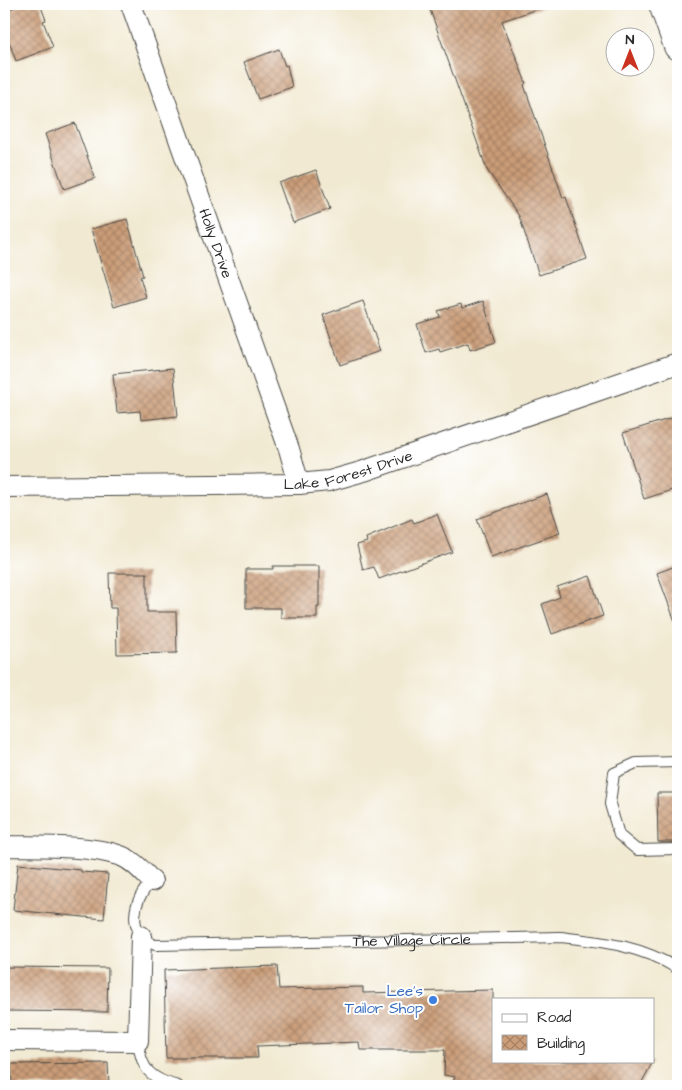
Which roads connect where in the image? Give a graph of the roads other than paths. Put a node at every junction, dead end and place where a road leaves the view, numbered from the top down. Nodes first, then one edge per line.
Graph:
1 (131, 4) edge
2 (663, 4) edge
3 (676, 36) edge
4 (678, 363) edge
5 (299, 484) junction
6 (4, 487) edge
7 (678, 762) edge
8 (4, 846) edge
9 (678, 849) edge
10 (152, 881) joint
11 (141, 936) junction
12 (678, 969) edge
13 (4, 1040) edge
14 (138, 1041) junction
15 (178, 1086) edge

1 - 5 street, Holly Drive
2 - 3 main road
4 - 5 street, Lake Forest Drive
5 - 6 street, Lake Forest Drive
7 - 9 lane
8 - 10 street
10 - 11 lane
11 - 12 lane, The Village Circle
11 - 14 street
13 - 14 street
14 - 15 lane

